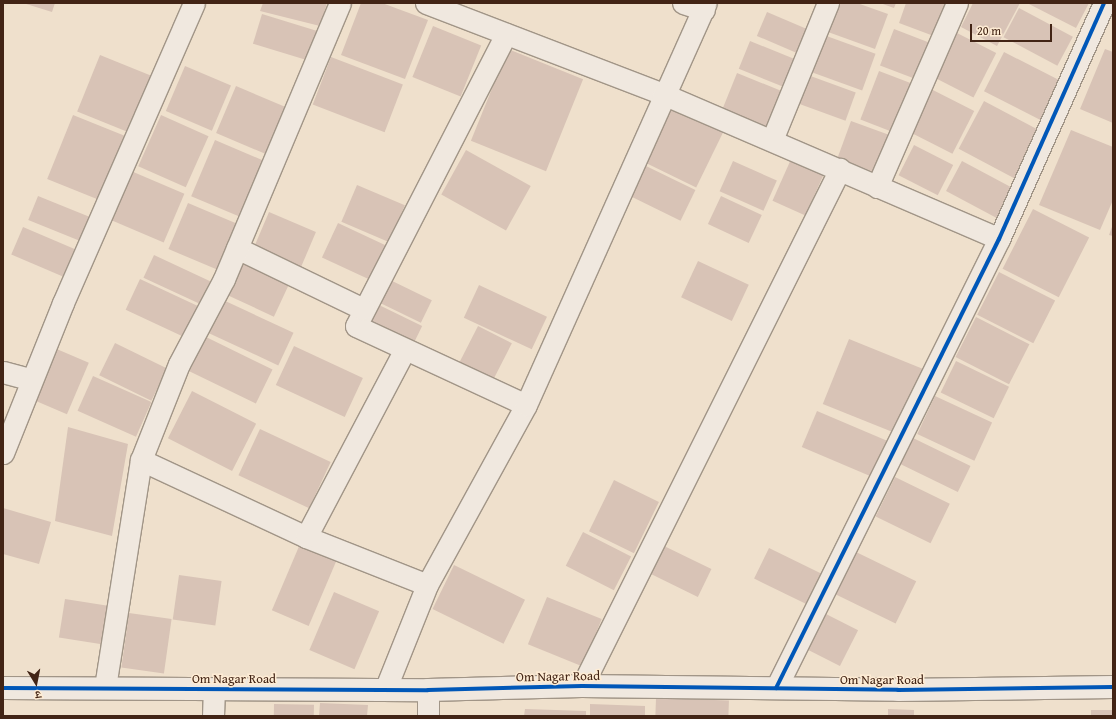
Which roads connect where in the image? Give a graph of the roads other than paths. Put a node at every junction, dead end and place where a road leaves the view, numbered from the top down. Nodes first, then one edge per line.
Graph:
1 (194, 3) edge
2 (340, 3) edge
3 (426, 3) edge
4 (683, 3) edge
5 (828, 3) edge
6 (957, 3) edge
7 (1104, 3) edge
8 (705, 6) edge
9 (506, 34) junction
10 (663, 94) junction
11 (772, 140) junction
12 (840, 169) junction
13 (877, 187) junction
14 (999, 239) junction
15 (237, 248) junction
16 (364, 309) junction
17 (404, 351) junction
18 (3, 372) edge
19 (30, 379) junction
20 (526, 405) junction
21 (3, 453) edge
22 (141, 460) junction
23 (306, 537) junction
24 (427, 585) junction
25 (582, 686) junction
26 (105, 687) junction
27 (1113, 687) edge
28 (3, 688) edge
29 (776, 688) junction
30 (214, 690) junction
31 (385, 690) junction
32 (428, 690) junction
33 (213, 716) edge
34 (428, 716) edge

1 - 19 street
2 - 15 street
3 - 9 street
4 - 8 street
5 - 11 street
6 - 13 street
7 - 14 street
8 - 10 street
9 - 10 street
9 - 16 street
10 - 11 street
10 - 20 street
11 - 12 street
12 - 13 street
12 - 25 street
13 - 14 street
14 - 29 street
15 - 16 street
15 - 22 street
16 - 17 street
17 - 20 street
17 - 23 street
18 - 19 street
19 - 21 street
20 - 24 street
22 - 23 street
22 - 26 street
23 - 24 street
24 - 31 street
25 - 29 street, Om Nagar Road
25 - 32 street, Om Nagar Road
26 - 28 street, Om Nagar Road
26 - 30 street, Om Nagar Road
27 - 29 street, Om Nagar Road
30 - 31 street, Om Nagar Road
30 - 33 street
31 - 32 street, Om Nagar Road
32 - 34 street

